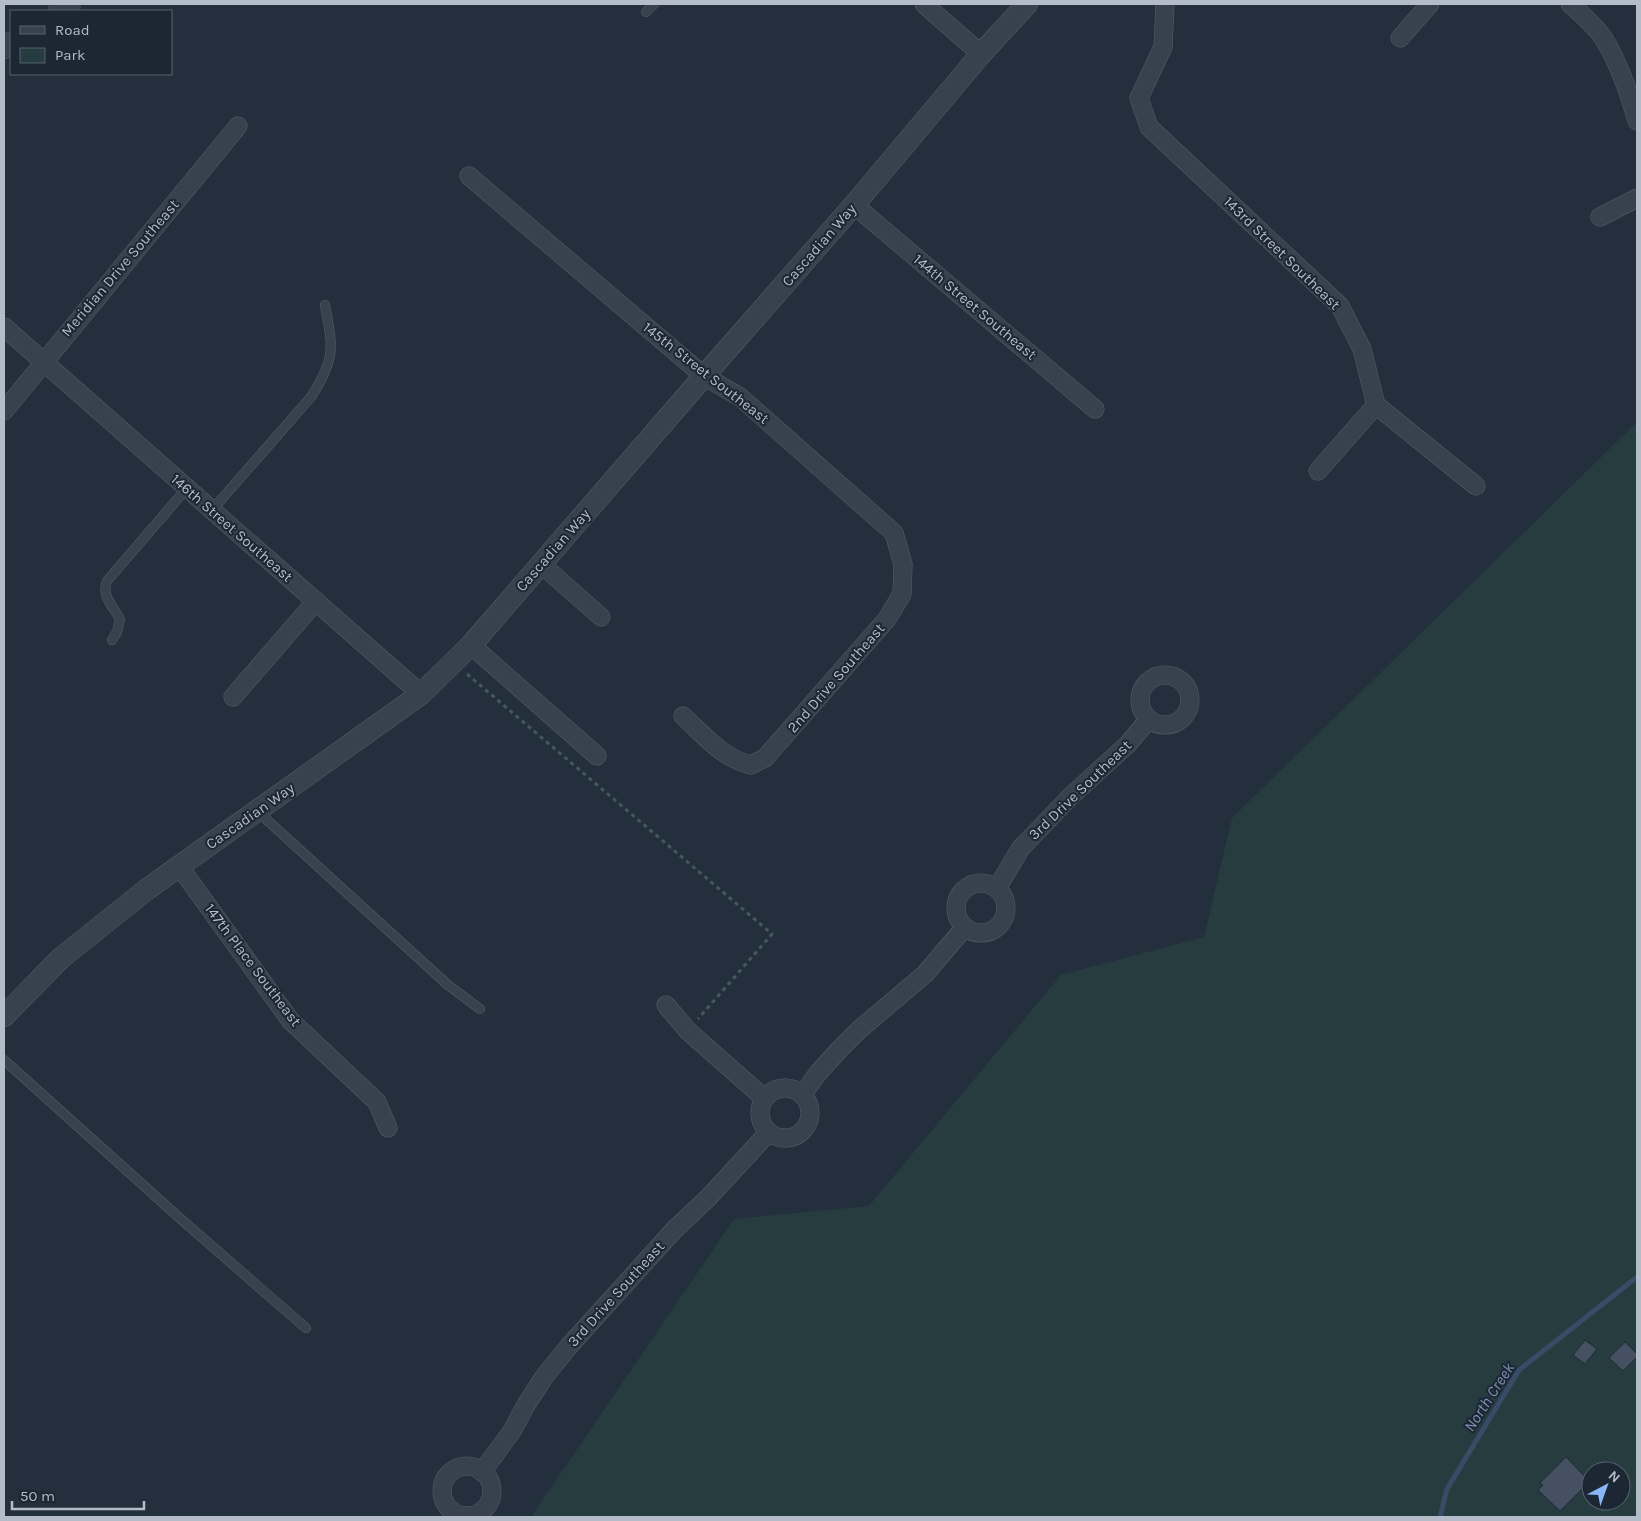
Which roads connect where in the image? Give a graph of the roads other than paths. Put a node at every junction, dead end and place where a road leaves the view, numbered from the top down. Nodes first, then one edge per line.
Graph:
1 (654, 4) edge
2 (924, 4) edge
3 (1027, 4) edge
4 (1165, 4) edge
5 (1430, 4) edge
6 (1570, 4) edge
7 (646, 12) dead end
8 (1400, 38) dead end
9 (981, 54) junction
10 (1634, 101) edge
11 (1637, 121) edge
12 (238, 126) dead end
13 (470, 176) dead end
14 (1637, 198) edge
15 (854, 205) junction
16 (1600, 217) dead end
17 (325, 305) dead end
18 (4, 327) edge
19 (44, 361) junction
20 (704, 376) junction
21 (1376, 406) junction
22 (1095, 409) dead end
23 (4, 411) edge
24 (1318, 471) dead end
25 (1476, 486) dead end
26 (187, 488) junction
27 (212, 510) junction
28 (542, 564) junction
29 (903, 564) joint
30 (316, 601) junction
31 (601, 617) dead end
32 (112, 640) dead end
33 (471, 645) junction
34 (421, 694) junction
35 (233, 697) dead end
36 (683, 716) dead end
37 (1149, 719) dead end
38 (597, 756) dead end
39 (257, 811) junction
40 (179, 866) junction
41 (997, 888) junction
42 (965, 927) junction
43 (666, 1005) dead end
44 (480, 1009) dead end
45 (4, 1016) edge
46 (4, 1060) edge
47 (803, 1094) junction
48 (764, 1098) junction
49 (388, 1128) dead end
50 (770, 1132) junction
51 (306, 1328) dead end
52 (482, 1472) junction
53 (446, 1513) edge

1 - 7 lane
2 - 9 street
3 - 9 street, Cascadian Way
4 - 21 street, 143rd Street Southeast
5 - 8 street
6 - 10 street
9 - 15 street, Cascadian Way
10 - 11 street
12 - 19 street, Meridian Drive Southeast
13 - 20 street, 145th Street Southeast
14 - 16 street
15 - 20 street, Cascadian Way
15 - 22 street, 144th Street Southeast
17 - 27 lane
18 - 19 street, 146th Street Southeast
19 - 23 street, Meridian Drive Southeast
19 - 26 street, 146th Street Southeast
20 - 28 street, Cascadian Way
20 - 29 street, 145th Street Southeast
21 - 24 street
21 - 25 street
26 - 27 street, 146th Street Southeast
26 - 32 lane
27 - 30 street, 146th Street Southeast
28 - 31 street
28 - 33 street, Cascadian Way
29 - 36 street, 2nd Drive Southeast
30 - 34 street, 146th Street Southeast
30 - 35 street
33 - 34 street, Cascadian Way
33 - 38 street
34 - 39 street, Cascadian Way
37 - 41 street, 3rd Drive Southeast
39 - 40 street, Cascadian Way
39 - 44 lane
40 - 45 street, Cascadian Way
40 - 49 street, 147th Place Southeast
41 - 42 street
41 - 42 street
42 - 47 street
43 - 48 street
46 - 51 lane
47 - 48 street
47 - 50 street
48 - 50 street
50 - 52 street, 3rd Drive Southeast
52 - 53 street
52 - 53 street

